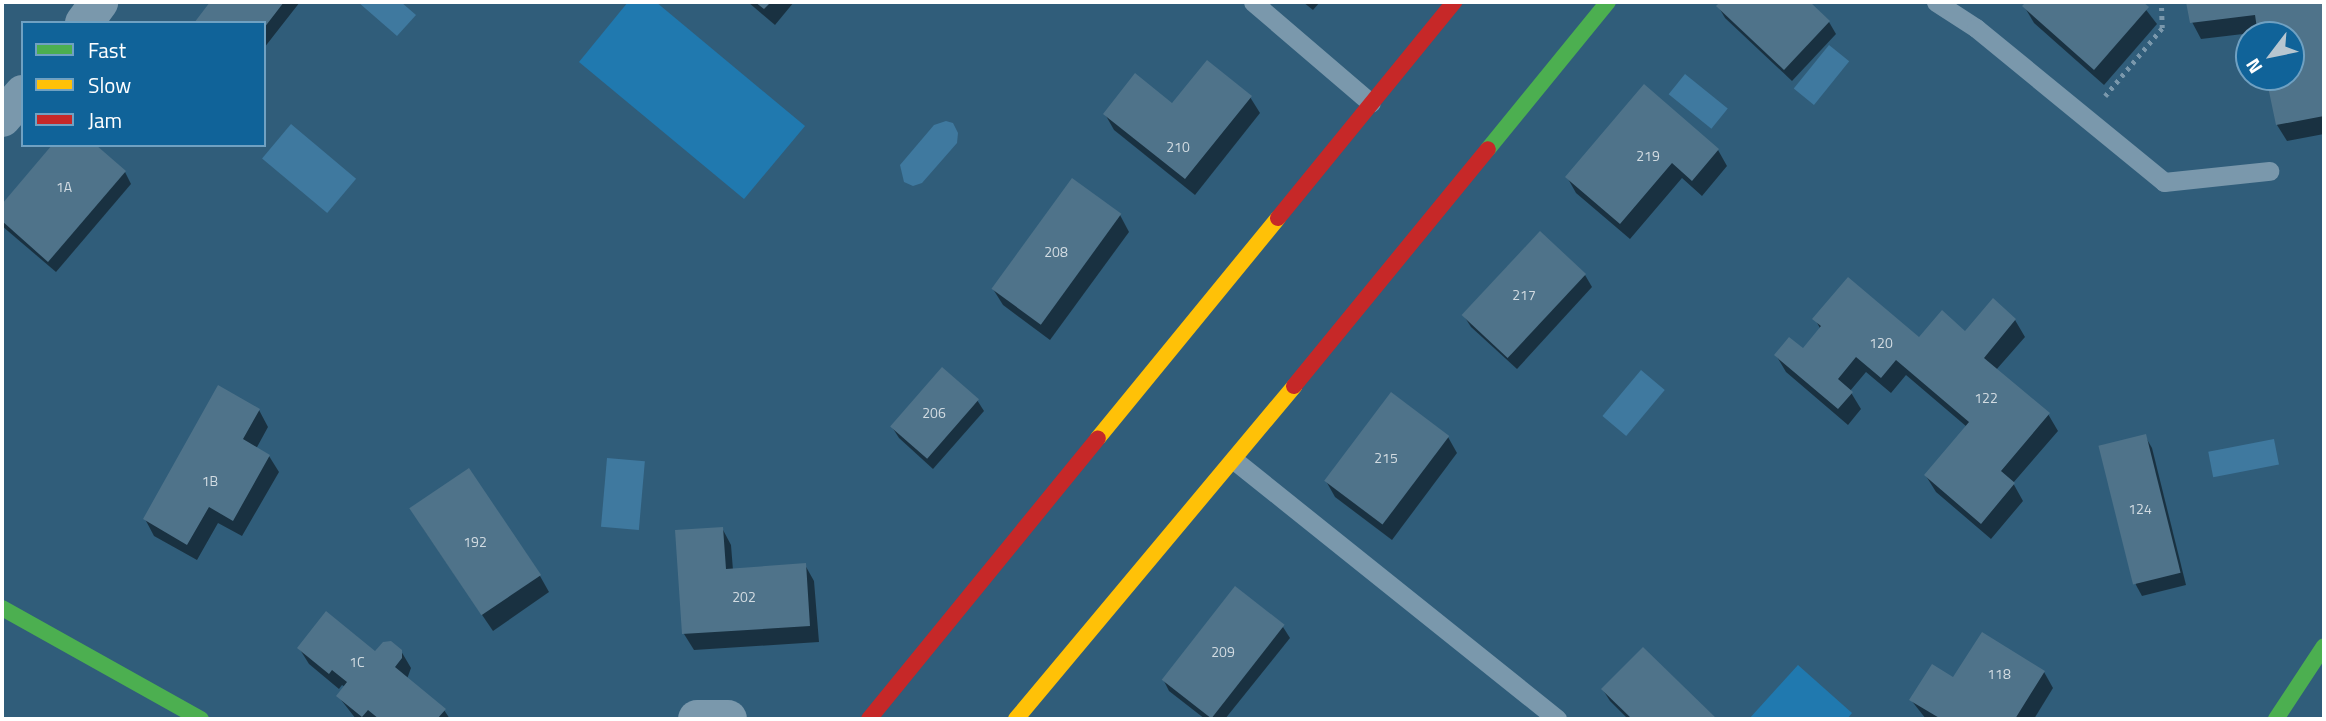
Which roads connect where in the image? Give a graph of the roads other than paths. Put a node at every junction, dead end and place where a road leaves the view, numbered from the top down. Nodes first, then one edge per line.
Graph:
1 (99, 2) edge
2 (1253, 2) edge
3 (1454, 2) edge
4 (1608, 2) edge
5 (1936, 2) edge
6 (85, 21) edge
7 (21, 96) edge
8 (1371, 103) junction
9 (2, 118) edge
10 (2269, 171) dead end
11 (1234, 460) junction
12 (2, 608) edge
13 (2324, 646) edge
14 (201, 719) edge
15 (697, 719) edge
16 (728, 719) edge
17 (869, 719) edge
18 (1016, 719) edge
19 (1557, 719) edge
20 (2276, 719) edge

1 - 6 street
2 - 8 lane
3 - 8 street
4 - 11 street
5 - 10 lane
7 - 9 street
8 - 17 street
11 - 18 street
11 - 19 lane
12 - 14 street
13 - 20 street
15 - 16 street

